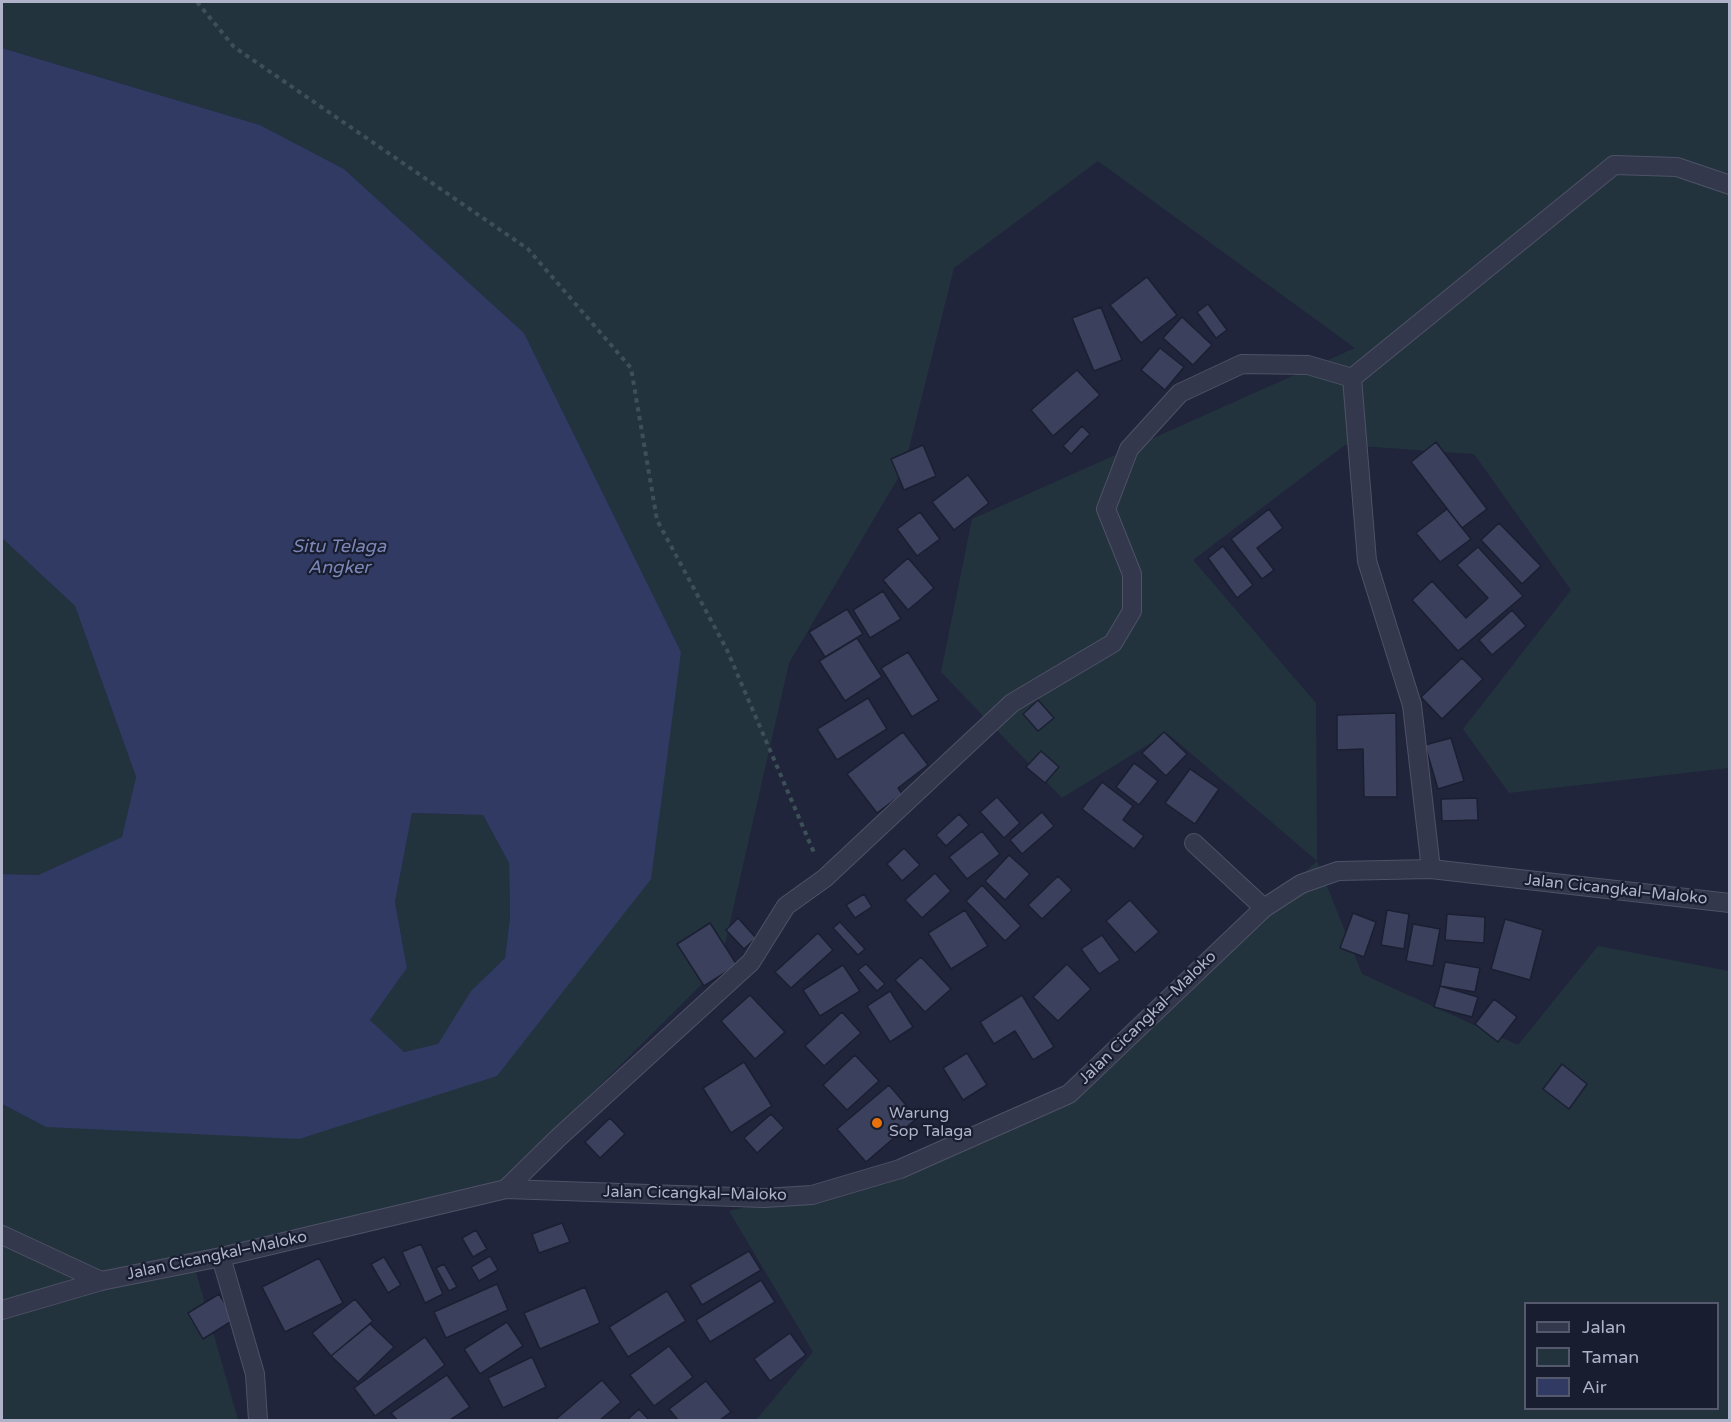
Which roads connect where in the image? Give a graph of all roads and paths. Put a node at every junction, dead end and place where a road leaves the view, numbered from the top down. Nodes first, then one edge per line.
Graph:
1 (198, 2) edge
2 (1730, 185) edge
3 (1352, 378) junction
4 (1194, 843) dead end
5 (1431, 869) junction
6 (825, 878) junction
7 (1730, 903) edge
8 (1264, 908) junction
9 (506, 1189) junction
10 (2, 1235) edge
11 (221, 1257) junction
12 (101, 1281) junction
13 (2, 1310) edge
14 (258, 1420) edge

1 - 6 path
2 - 3 street
3 - 5 street
3 - 6 street
4 - 8 street
5 - 7 street, Jalan Cicangkal–Maloko
5 - 8 street, Jalan Cicangkal–Maloko
6 - 9 street
8 - 9 street, Jalan Cicangkal–Maloko
9 - 11 street, Jalan Cicangkal–Maloko
10 - 12 street
11 - 12 street, Jalan Cicangkal–Maloko
11 - 14 street
12 - 13 street, Jalan Cicangkal–Maloko

